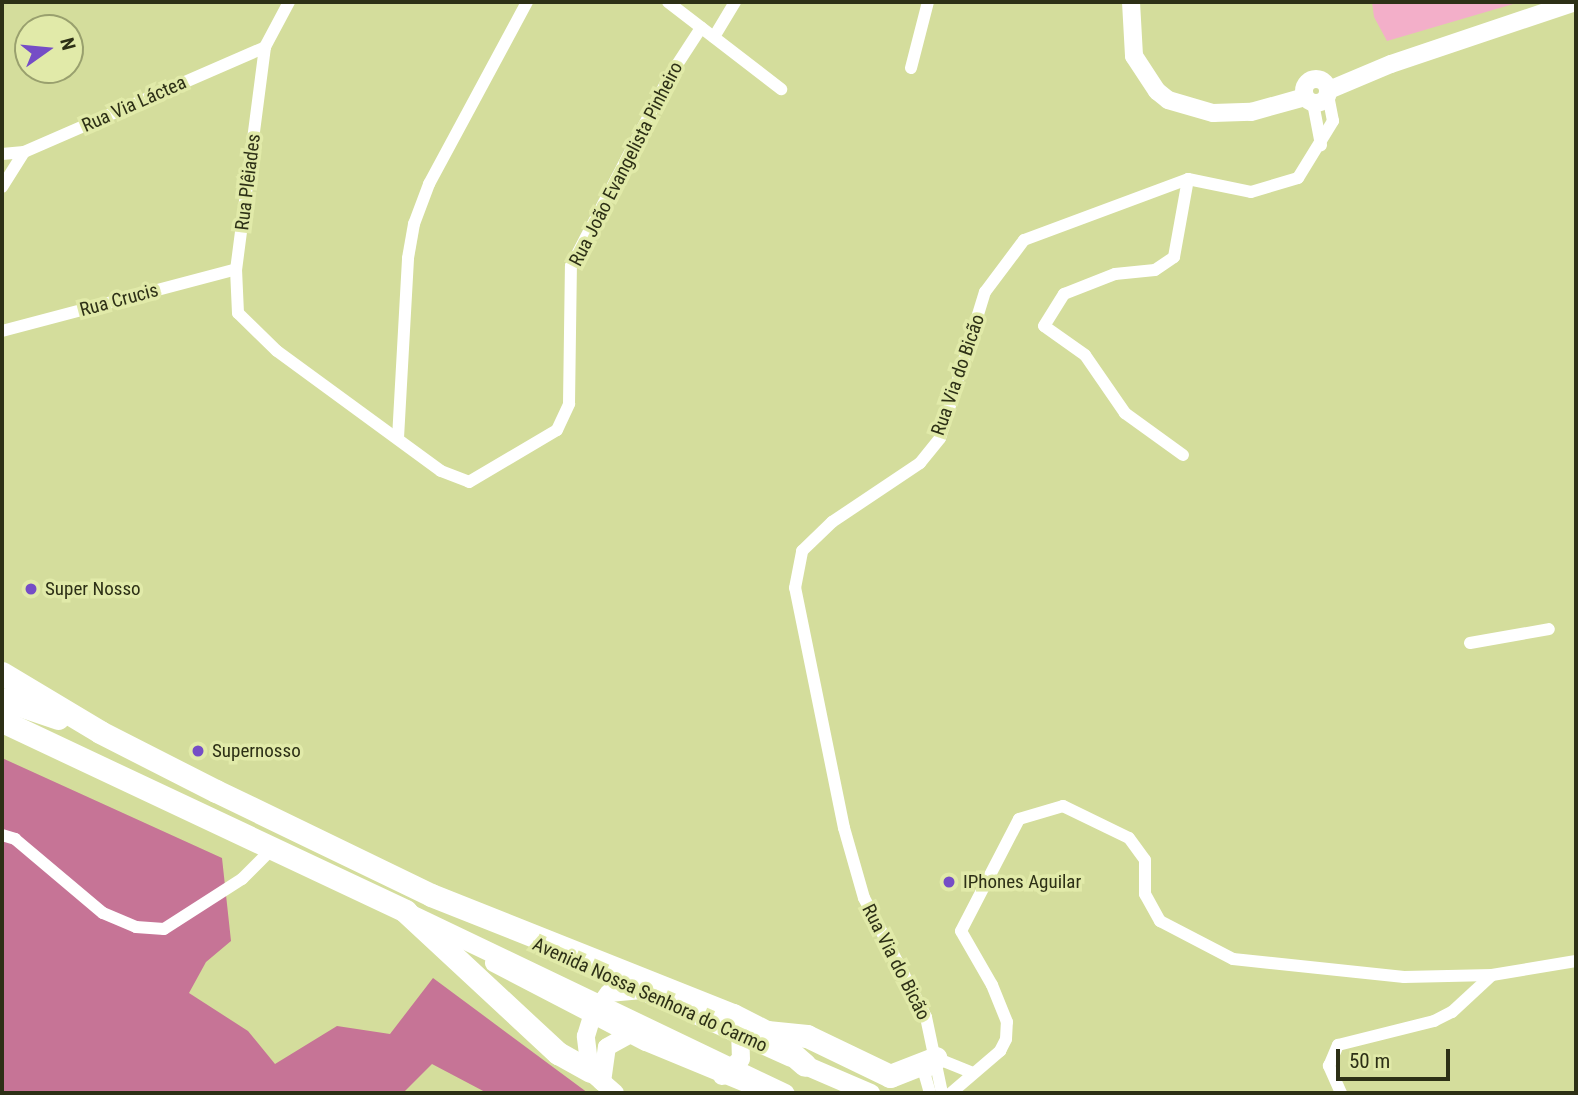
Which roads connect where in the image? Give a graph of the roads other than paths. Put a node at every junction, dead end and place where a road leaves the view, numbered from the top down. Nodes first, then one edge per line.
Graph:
1 (289, 2) edge
2 (527, 2) edge
3 (668, 2) edge
4 (735, 2) edge
5 (928, 2) edge
6 (1131, 2) edge
7 (1575, 2) edge
8 (701, 28) junction
9 (714, 37) junction
10 (265, 47) junction
11 (911, 68) dead end
12 (781, 89) dead end
13 (1317, 92) junction
14 (24, 152) junction
15 (2, 154) edge
16 (1188, 179) junction
17 (2, 187) edge
18 (236, 269) junction
19 (2, 331) edge
20 (277, 351) joint
21 (398, 438) junction
22 (1183, 455) dead end
23 (1549, 629) dead end
24 (1471, 643) dead end
25 (2, 673) edge
26 (2, 699) edge
27 (2, 721) edge
28 (100, 732) junction
29 (2, 835) edge
30 (272, 849) junction
31 (431, 894) junction
32 (405, 911) junction
33 (1576, 961) edge
34 (1492, 975) junction
35 (642, 990) junction
36 (597, 1009) junction
37 (767, 1032) junction
38 (630, 1034) junction
39 (740, 1035) junction
40 (936, 1058) junction
41 (805, 1065) junction
42 (729, 1071) junction
43 (972, 1073) junction
44 (602, 1082) edge
45 (897, 1085) edge
46 (773, 1093) edge
47 (785, 1093) edge
48 (870, 1093) edge
49 (930, 1093) edge
50 (942, 1093) edge
51 (951, 1093) edge
52 (1341, 1093) edge

1 - 10 street, Rua Plêiades
2 - 21 street
3 - 8 street
4 - 9 street
5 - 11 street
6 - 13 main road
7 - 13 main road
8 - 9 street
8 - 21 street, Rua João Evangelista Pinheiro
9 - 12 street
10 - 14 street, Rua Via Láctea
10 - 18 street, Rua Plêiades
13 - 16 street
14 - 15 street, Rua Via Láctea
14 - 17 street
16 - 22 street
16 - 40 street, Rua Via do Bicão
18 - 19 street, Rua Crucis
18 - 20 street, Rua Plêiades
20 - 21 street, Rua João Evangelista Pinheiro
23 - 24 street
25 - 28 highway
26 - 28 highway
27 - 30 highway
28 - 31 highway
29 - 30 street
30 - 32 highway
31 - 35 main road, Avenida Nossa Senhora do Carmo
31 - 37 highway
32 - 36 main road
32 - 44 highway
33 - 34 street
34 - 43 street
34 - 52 street
35 - 36 main road
35 - 39 main road, Avenida Nossa Senhora do Carmo
36 - 38 main road, Avenida Nossa Senhora do Carmo
36 - 42 main road
36 - 44 main road
37 - 41 highway
37 - 45 highway
38 - 42 main road, Avenida Nossa Senhora do Carmo
38 - 44 main road
39 - 41 main road, Avenida Nossa Senhora do Carmo
39 - 42 main road
40 - 43 street
40 - 45 highway
40 - 49 street, Rua Via do Bicão
40 - 50 street, Rua Via do Bicão
41 - 48 main road, Avenida Nossa Senhora do Carmo
42 - 46 main road, Avenida Nossa Senhora do Carmo
42 - 47 main road, Avenida Nossa Senhora do Carmo
43 - 51 street

